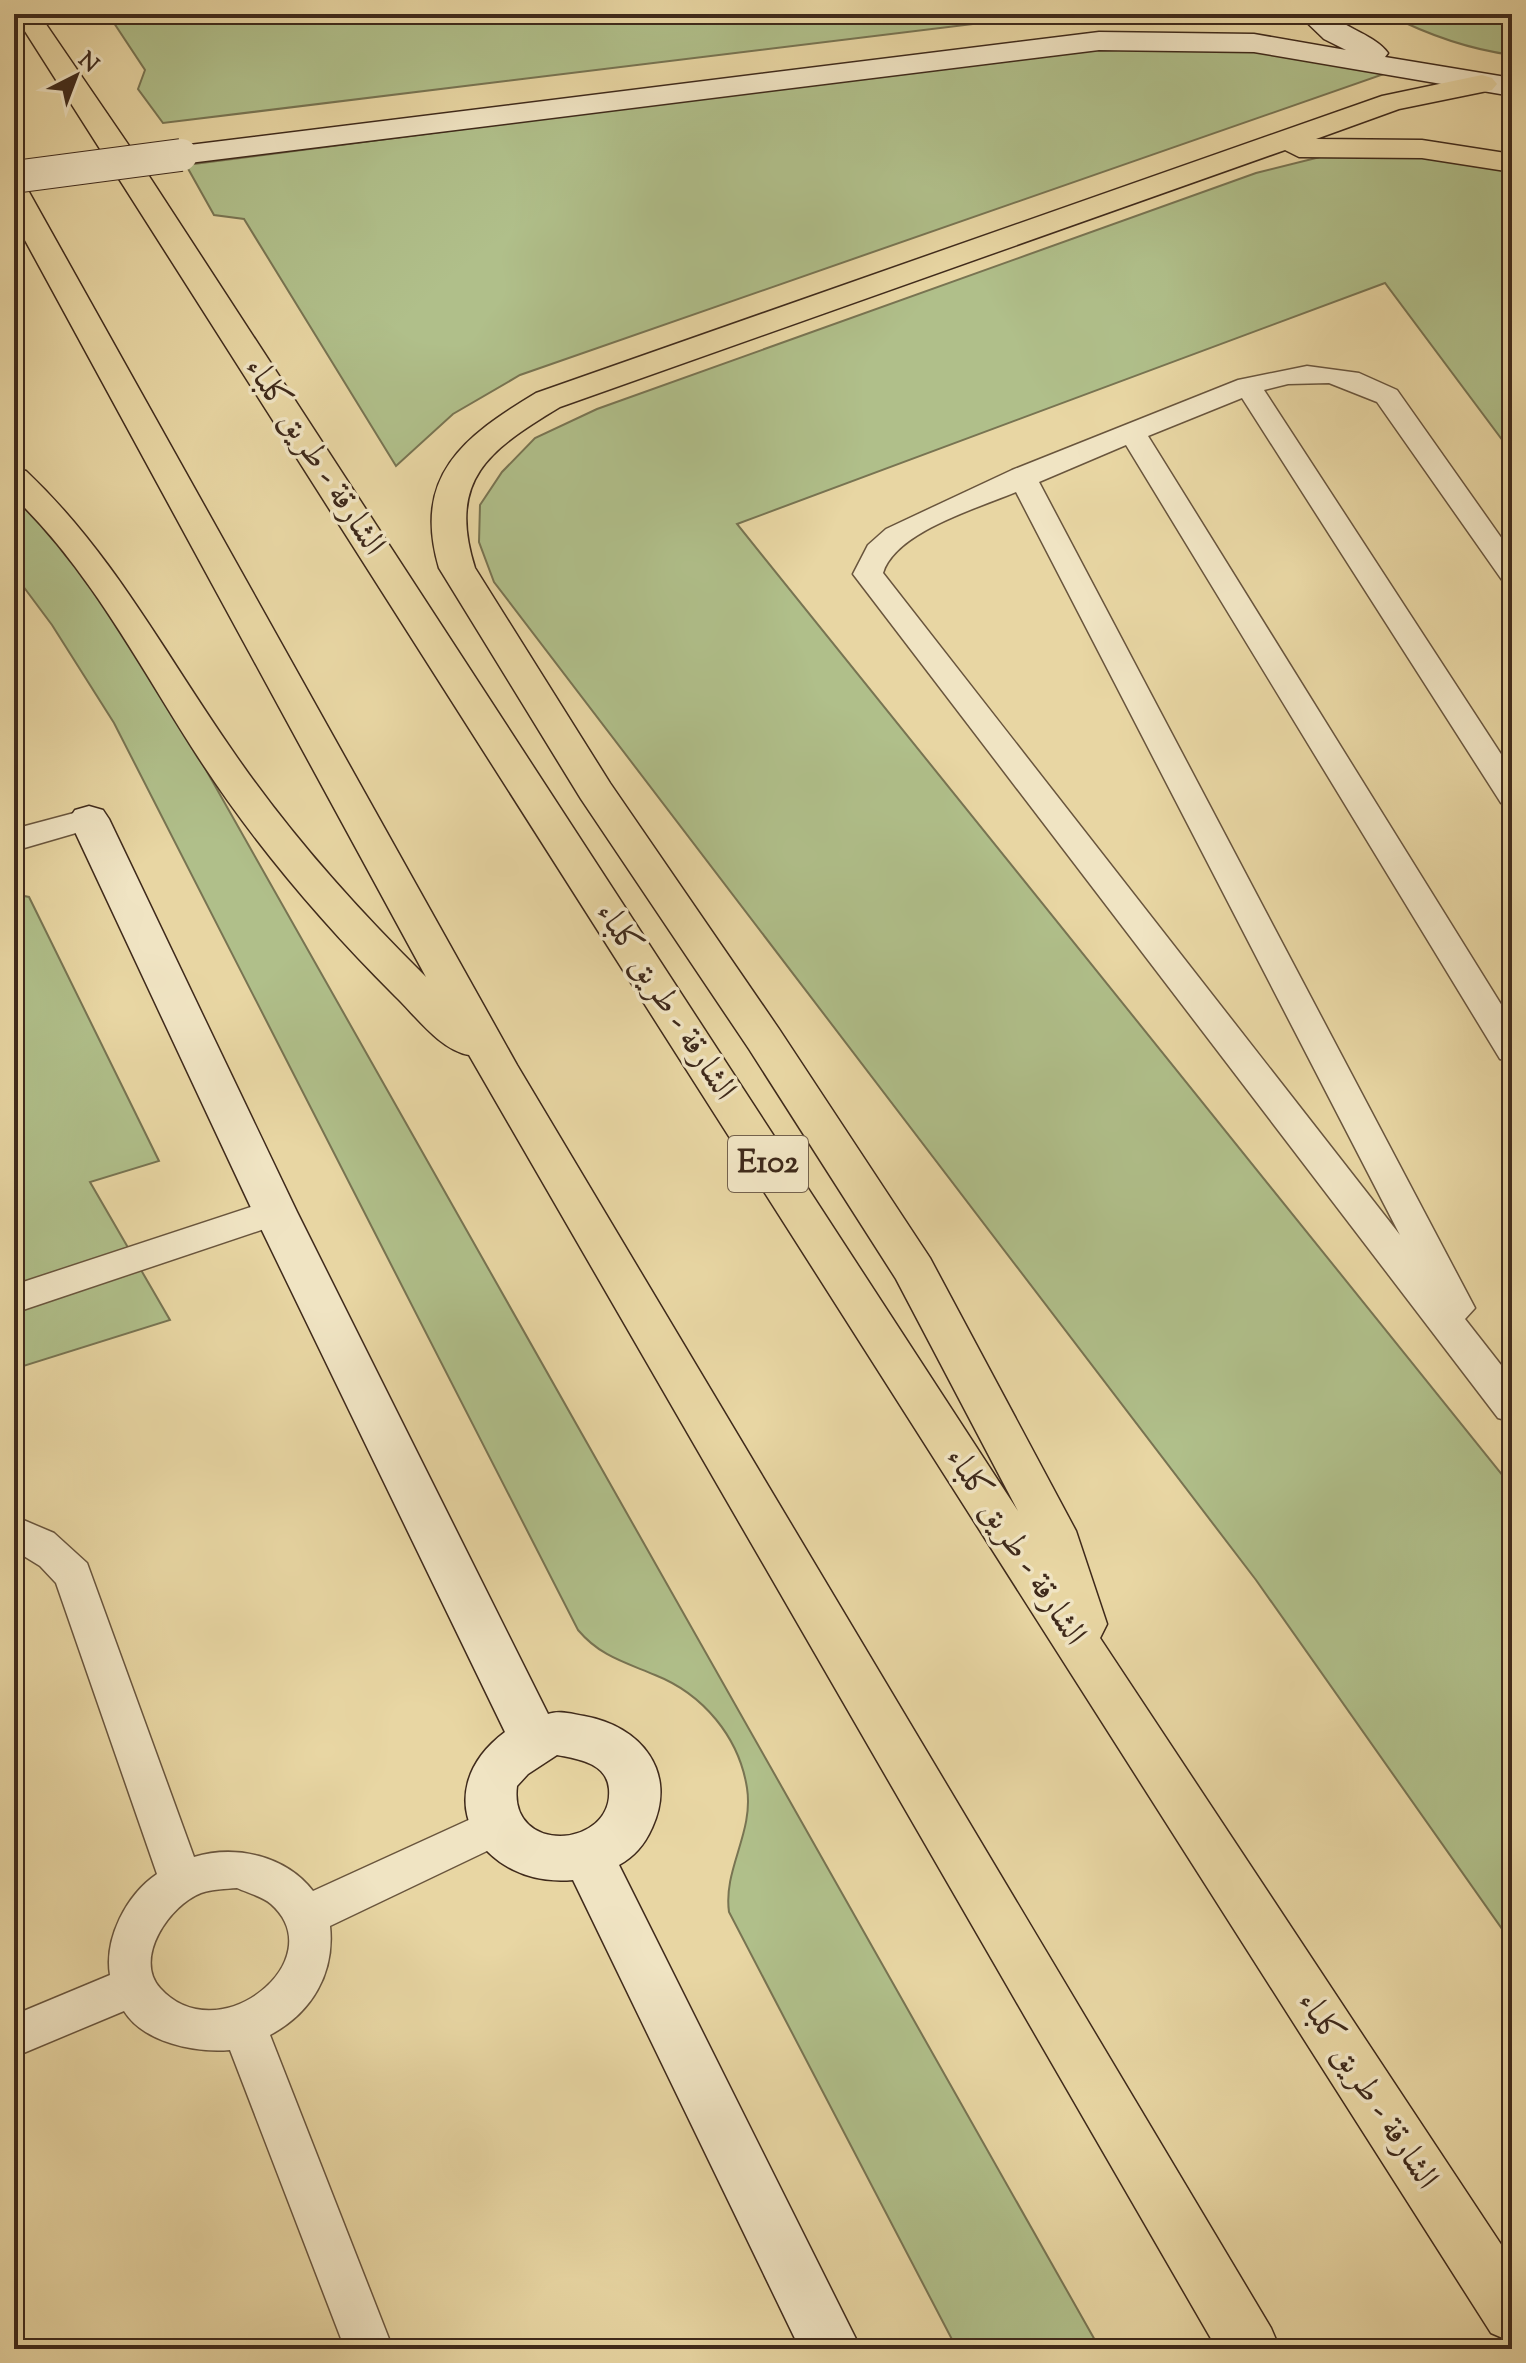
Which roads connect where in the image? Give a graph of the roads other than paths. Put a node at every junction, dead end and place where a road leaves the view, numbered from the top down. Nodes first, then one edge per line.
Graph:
1 (25, 14) edge
2 (1157, 14) edge
3 (1312, 14) edge
4 (1430, 74) junction
5 (1497, 86) edge
6 (177, 149) junction
7 (1237, 156) junction
8 (14, 163) edge
9 (1512, 163) edge
10 (14, 177) edge
11 (14, 192) edge
12 (1248, 386) junction
13 (1132, 432) junction
14 (1022, 476) junction
15 (14, 478) edge
16 (1512, 574) edge
17 (1512, 796) edge
18 (89, 819) joint
19 (14, 840) edge
20 (1512, 1050) edge
21 (497, 1068) junction
22 (275, 1212) junction
23 (14, 1299) edge
24 (1506, 1399) edge
25 (14, 1532) edge
26 (1100, 1680) junction
27 (534, 1739) junction
28 (497, 1826) junction
29 (588, 1856) junction
30 (181, 1882) junction
31 (308, 1915) junction
32 (134, 1986) junction
33 (244, 2027) junction
34 (14, 2036) edge
35 (1512, 2313) edge
36 (369, 2349) edge
37 (831, 2349) edge
38 (1250, 2349) edge

1 - 26 highway, الشارقة - طريق كلباء / E102
2 - 6 street
3 - 4 street
4 - 5 street
4 - 6 street
5 - 7 highway
6 - 8 street
6 - 10 street, bridge
7 - 9 highway
7 - 26 highway
11 - 21 highway
12 - 13 lane
12 - 16 lane
12 - 17 lane
13 - 14 lane
13 - 20 lane
14 - 24 lane
14 - 24 lane
15 - 21 highway
18 - 19 lane
18 - 22 street
21 - 38 highway
22 - 23 lane
22 - 27 street
25 - 30 lane
26 - 35 highway, الشارقة - طريق كلباء / E102
27 - 28 street
27 - 29 street
28 - 29 street
28 - 31 lane
29 - 37 street
30 - 31 lane
30 - 32 lane
31 - 33 lane
32 - 33 lane
32 - 34 lane
33 - 36 lane

